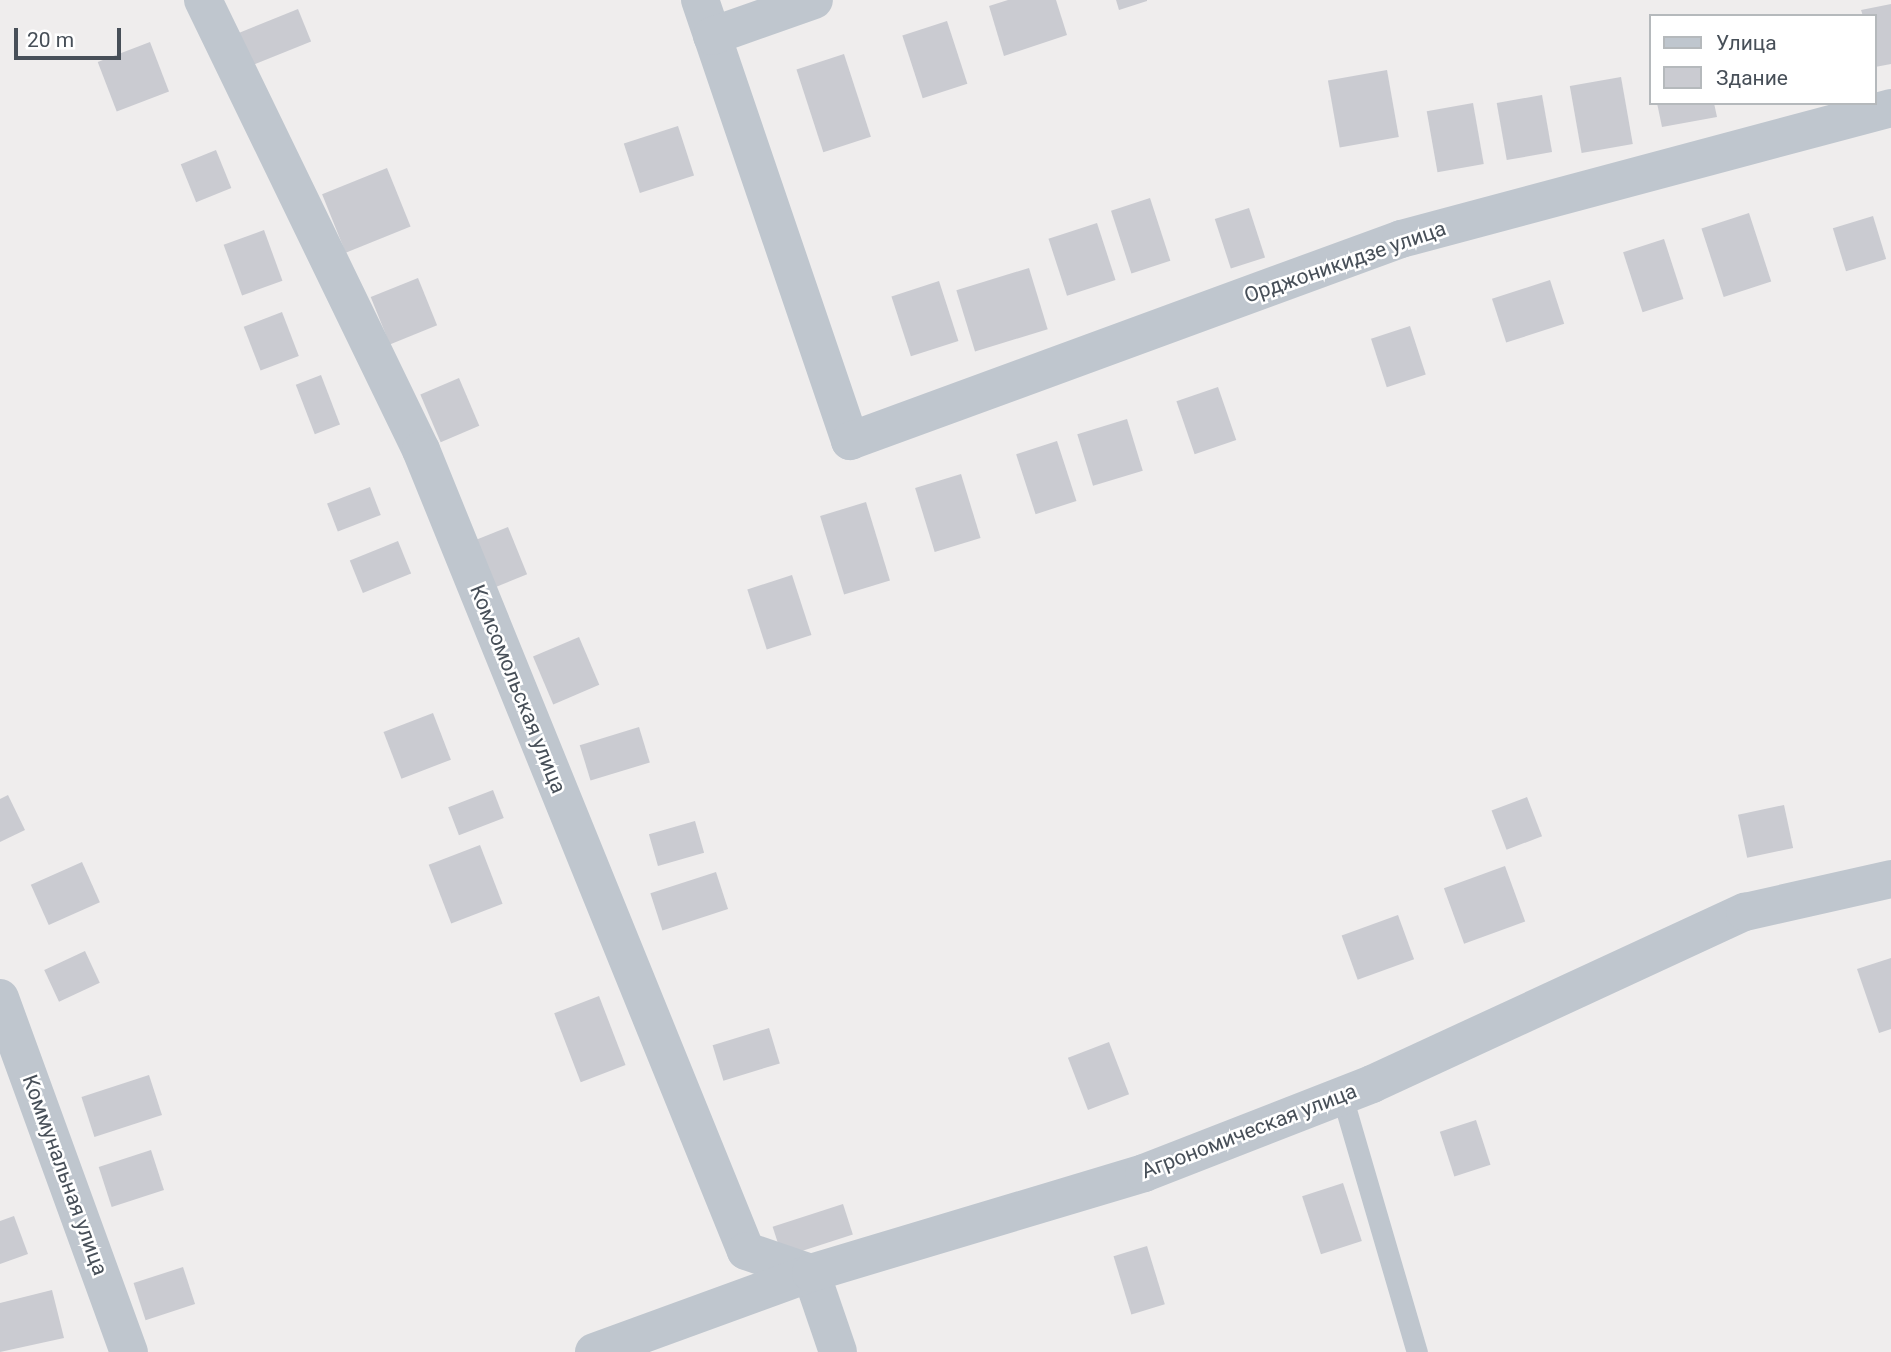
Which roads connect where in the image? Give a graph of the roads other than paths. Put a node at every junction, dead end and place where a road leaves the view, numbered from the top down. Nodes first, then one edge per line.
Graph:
1 (203, 0) edge
2 (700, 0) edge
3 (814, 0) edge
4 (712, 36) junction
5 (1891, 108) edge
6 (1891, 879) edge
7 (0, 998) edge
8 (1342, 1096) junction
9 (811, 1273) junction
10 (129, 1352) edge
11 (594, 1352) edge
12 (838, 1352) edge
13 (1417, 1352) edge

1 - 9 street, Комсомольская улица
2 - 4 street
3 - 4 street
4 - 5 street, Орджоникидзе улица
6 - 8 street, Агрономическая улица
7 - 10 street, Коммунальная улица
8 - 9 street, Агрономическая улица
8 - 13 lane
9 - 11 street, Агрономическая улица
9 - 12 street

